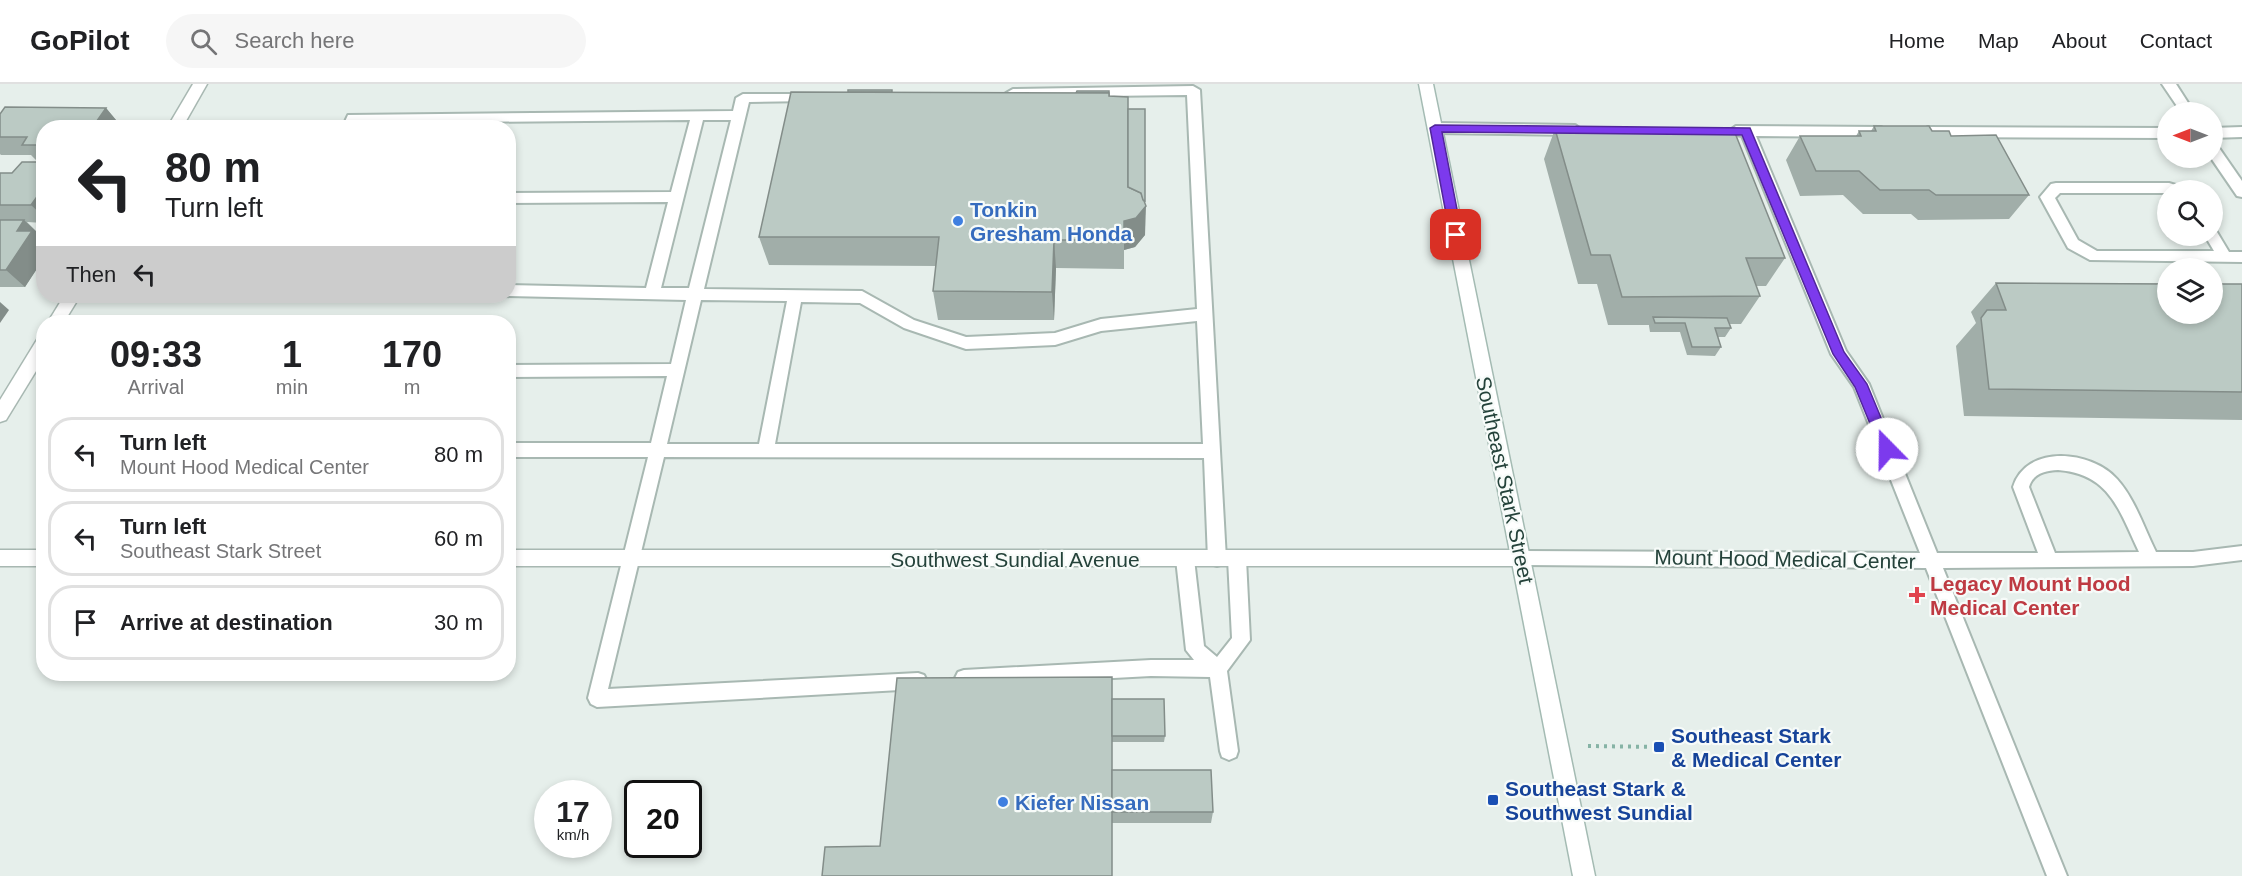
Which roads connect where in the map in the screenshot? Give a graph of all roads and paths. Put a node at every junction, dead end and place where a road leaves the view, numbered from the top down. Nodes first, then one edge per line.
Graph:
1 (200, 84) edge
2 (1426, 84) edge
3 (2169, 84) edge
4 (1004, 93) edge
5 (826, 96) edge
6 (2181, 102) edge
7 (739, 115) junction
8 (698, 116) junction
9 (179, 120) edge
10 (352, 120) edge
11 (1435, 128) junction
12 (1587, 130) edge
13 (1725, 131) edge
14 (1746, 131) junction
15 (2242, 132) edge
16 (2157, 133) edge
17 (2223, 133) edge
18 (2223, 164) edge
19 (2157, 188) edge
20 (2242, 192) edge
21 (677, 197) junction
22 (516, 198) edge
23 (2218, 246) edge
24 (2225, 257) junction
25 (2242, 257) edge
26 (516, 291) edge
27 (652, 293) junction
28 (695, 294) junction
29 (795, 296) junction
30 (1205, 314) junction
31 (36, 356) edge
32 (676, 370) junction
33 (516, 371) edge
34 (0, 415) edge
35 (516, 450) edge
36 (657, 451) junction
37 (766, 451) junction
38 (1212, 451) junction
39 (2242, 553) edge
40 (0, 558) edge
41 (36, 558) edge
42 (516, 558) edge
43 (630, 558) junction
44 (1521, 558) junction
45 (1185, 559) junction
46 (1217, 559) junction
47 (1237, 559) junction
48 (2151, 559) junction
49 (1932, 561) junction
50 (2049, 561) junction
51 (1218, 669) junction
52 (1558, 745) junction
53 (1659, 747) dead end
54 (1229, 751) dead end
55 (1584, 876) edge
56 (2057, 876) edge

1 - 9 street
2 - 11 street, Southeast Stark Street
3 - 6 lane
4 - 30 lane
5 - 7 lane
7 - 8 lane
7 - 28 lane
8 - 10 lane
8 - 21 lane
11 - 12 lane
11 - 44 street, Southeast Stark Street
13 - 14 lane
14 - 16 lane
14 - 49 lane
15 - 17 lane
18 - 20 lane
19 - 24 lane
21 - 22 lane
21 - 27 lane
23 - 24 lane
24 - 25 lane
26 - 27 lane
27 - 28 lane
28 - 29 lane
28 - 32 lane
29 - 30 lane
29 - 37 lane
30 - 38 lane
31 - 34 street
32 - 33 lane
32 - 36 lane
35 - 36 lane
36 - 37 lane
36 - 43 lane
37 - 38 lane
38 - 46 lane
39 - 48 lane, Mount Hood Medical Center
40 - 41 street
42 - 43 street, Southwest Sundial Avenue
43 - 45 street, Southwest Sundial Avenue
43 - 51 lane
44 - 47 street, Southwest Sundial Avenue
44 - 49 lane, Mount Hood Medical Center
44 - 52 street, Southeast Stark Street
45 - 46 street, Southwest Sundial Avenue
45 - 51 lane
46 - 47 street, Southwest Sundial Avenue
47 - 51 lane
48 - 50 lane, Mount Hood Medical Center
48 - 50 lane
49 - 50 lane, Mount Hood Medical Center
49 - 56 lane
51 - 54 lane
52 - 53 path
52 - 55 street, Southeast Stark Street

